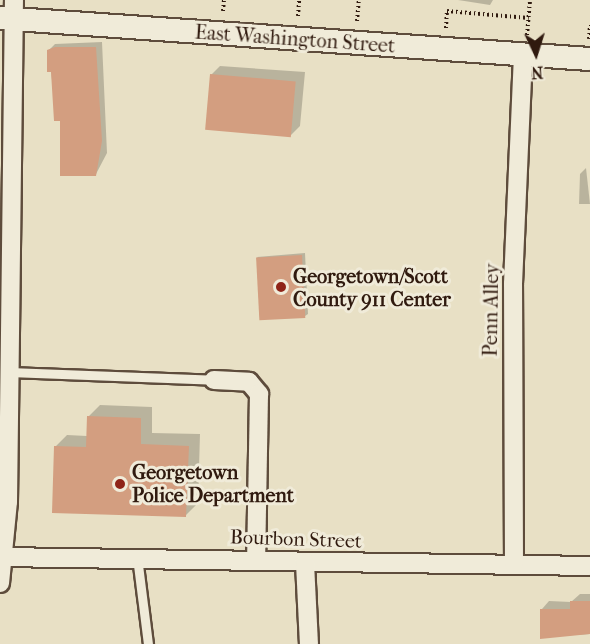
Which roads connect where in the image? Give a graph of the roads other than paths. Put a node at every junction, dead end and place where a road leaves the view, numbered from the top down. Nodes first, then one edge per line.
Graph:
1 (10, 12) edge
2 (525, 46) junction
3 (590, 49) edge
4 (9, 372) junction
5 (214, 380) joint
6 (1, 557) edge
7 (137, 557) junction
8 (256, 559) junction
9 (305, 563) junction
10 (514, 564) junction
11 (590, 566) edge
12 (0, 583) edge
13 (148, 644) edge
14 (309, 644) edge

1 - 2 street, East Washington Street
1 - 4 street
2 - 3 street, East Washington Street
2 - 10 street, Penn Alley
4 - 5 lane
4 - 6 street
5 - 8 street
6 - 7 street, Bourbon Street
6 - 12 street
7 - 8 street, Bourbon Street
7 - 13 lane
8 - 9 street, Bourbon Street
9 - 10 street, Bourbon Street
9 - 14 street
10 - 11 street, Bourbon Street

